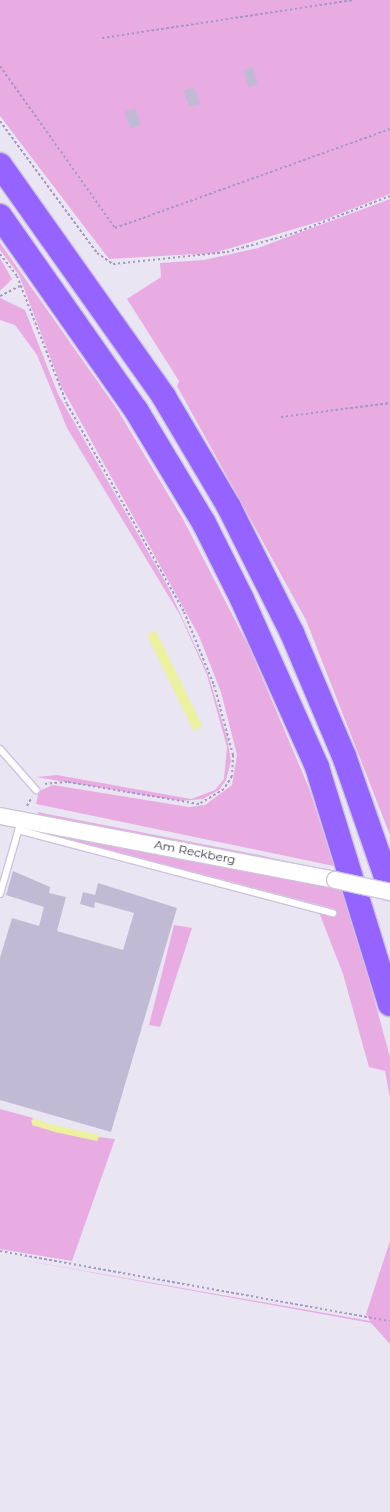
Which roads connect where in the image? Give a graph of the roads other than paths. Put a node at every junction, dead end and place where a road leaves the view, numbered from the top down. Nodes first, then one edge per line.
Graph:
1 (0, 165) edge
2 (0, 216) edge
3 (0, 749) edge
4 (36, 790) road end
5 (0, 816) edge
6 (22, 819) junction
7 (390, 890) edge
8 (0, 894) edge
9 (333, 912) dead end
10 (390, 1004) edge

1 - 7 highway
2 - 10 highway
3 - 4 lane
5 - 6 street, Am Reckberg
6 - 7 street, Am Reckberg, bridge
6 - 8 lane
6 - 9 lane

